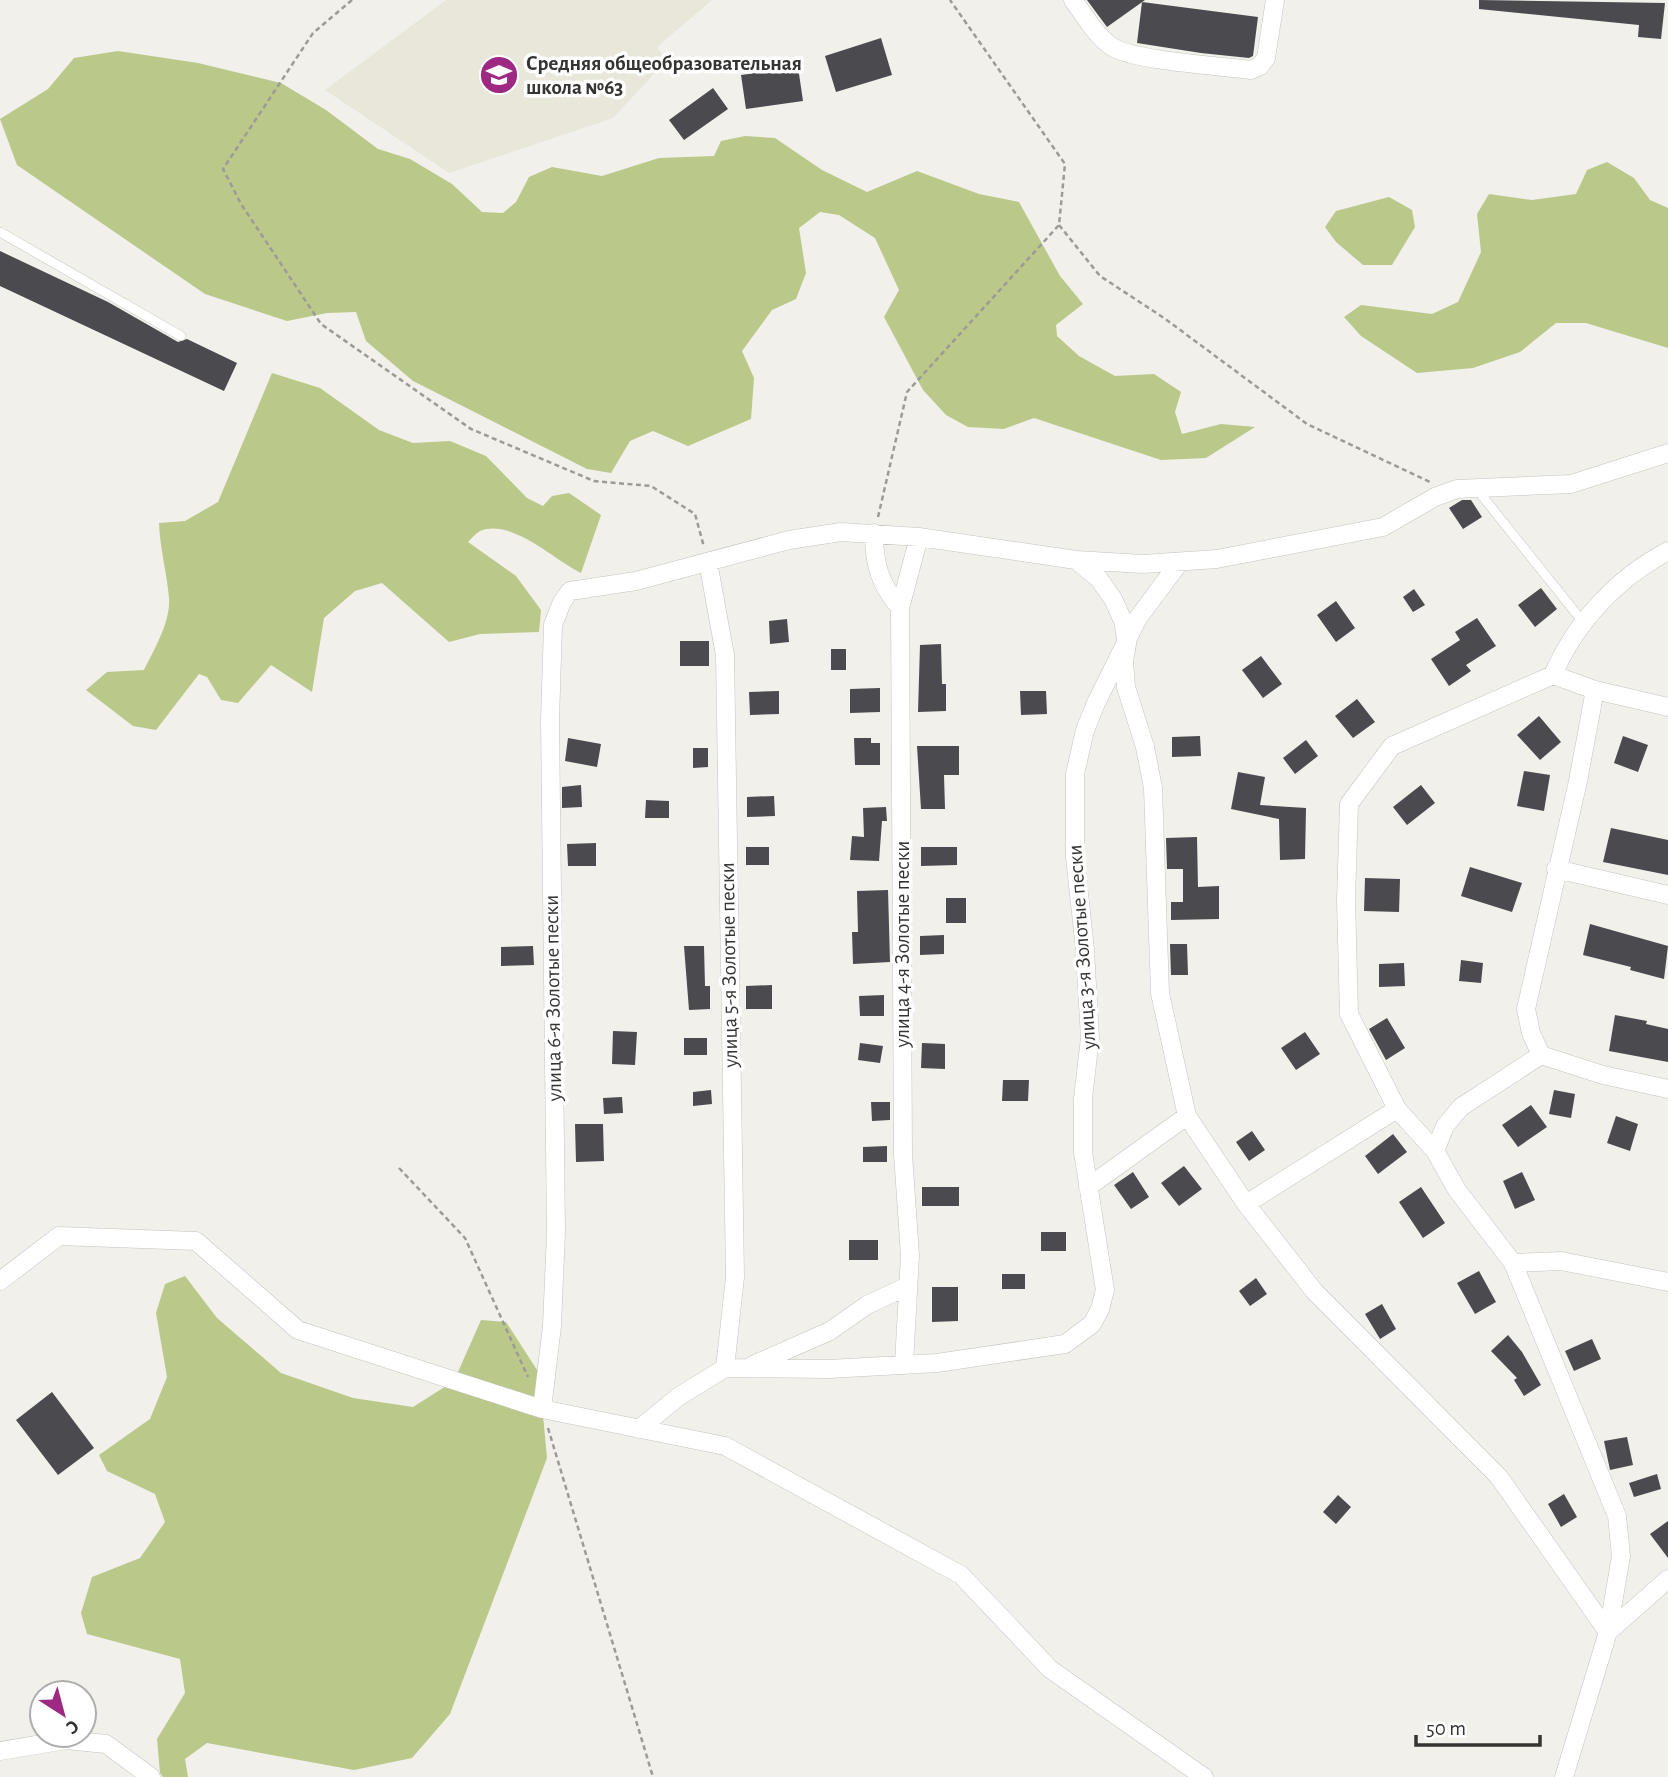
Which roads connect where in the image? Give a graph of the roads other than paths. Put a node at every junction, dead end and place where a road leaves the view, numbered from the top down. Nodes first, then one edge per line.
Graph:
1 (1073, 0) edge
2 (1275, 0) edge
3 (0, 232) edge
4 (181, 336) dead end
5 (1668, 453) edge
6 (1474, 487) junction
7 (874, 533) junction
8 (919, 537) junction
9 (1668, 551) edge
10 (1076, 560) junction
11 (708, 562) junction
12 (1179, 563) junction
13 (900, 608) junction
14 (1583, 622) junction
15 (1127, 644) junction
16 (1553, 675) junction
17 (1595, 690) junction
18 (1668, 707) edge
19 (1556, 869) junction
20 (1668, 895) edge
21 (1541, 1055) junction
22 (1668, 1089) edge
23 (1397, 1109) junction
24 (1187, 1116) junction
25 (1435, 1151) junction
26 (1088, 1187) junction
27 (1246, 1204) junction
28 (1513, 1263) junction
29 (0, 1281) edge
30 (1668, 1282) edge
31 (908, 1286) junction
32 (904, 1363) junction
33 (725, 1368) junction
34 (747, 1368) junction
35 (542, 1409) junction
36 (639, 1429) junction
37 (1668, 1579) edge
38 (1608, 1632) junction
39 (0, 1751) edge
40 (151, 1777) edge
41 (1204, 1777) edge
42 (1563, 1777) edge

1 - 2 street
3 - 4 lane
5 - 6 street
6 - 12 street
6 - 14 lane
7 - 8 street
7 - 11 street
7 - 13 street
8 - 10 street
8 - 13 street, улица 4-я Золотые пески
9 - 14 street
10 - 12 street
10 - 15 street
11 - 33 street, улица 5-я Золотые пески
11 - 35 street, улица 6-я Золотые пески
12 - 15 street, улица 3-я Золотые пески
13 - 31 street, улица 4-я Золотые пески
14 - 16 street
15 - 24 street
15 - 26 street, улица 3-я Золотые пески
16 - 17 street
16 - 23 street
17 - 18 street
17 - 19 street
19 - 20 street
19 - 21 street
21 - 22 street
21 - 25 street
23 - 25 street
23 - 27 street
24 - 26 street
24 - 27 street
25 - 28 street
26 - 32 street, улица 3-я Золотые пески
27 - 38 street
28 - 30 street
28 - 38 street
29 - 35 street
31 - 32 street, улица 4-я Золотые пески
31 - 34 street
32 - 34 street, улица 3-я Золотые пески
33 - 34 street, улица 3-я Золотые пески
33 - 36 street
35 - 36 street
36 - 41 street
37 - 38 street
38 - 42 street
39 - 40 street

